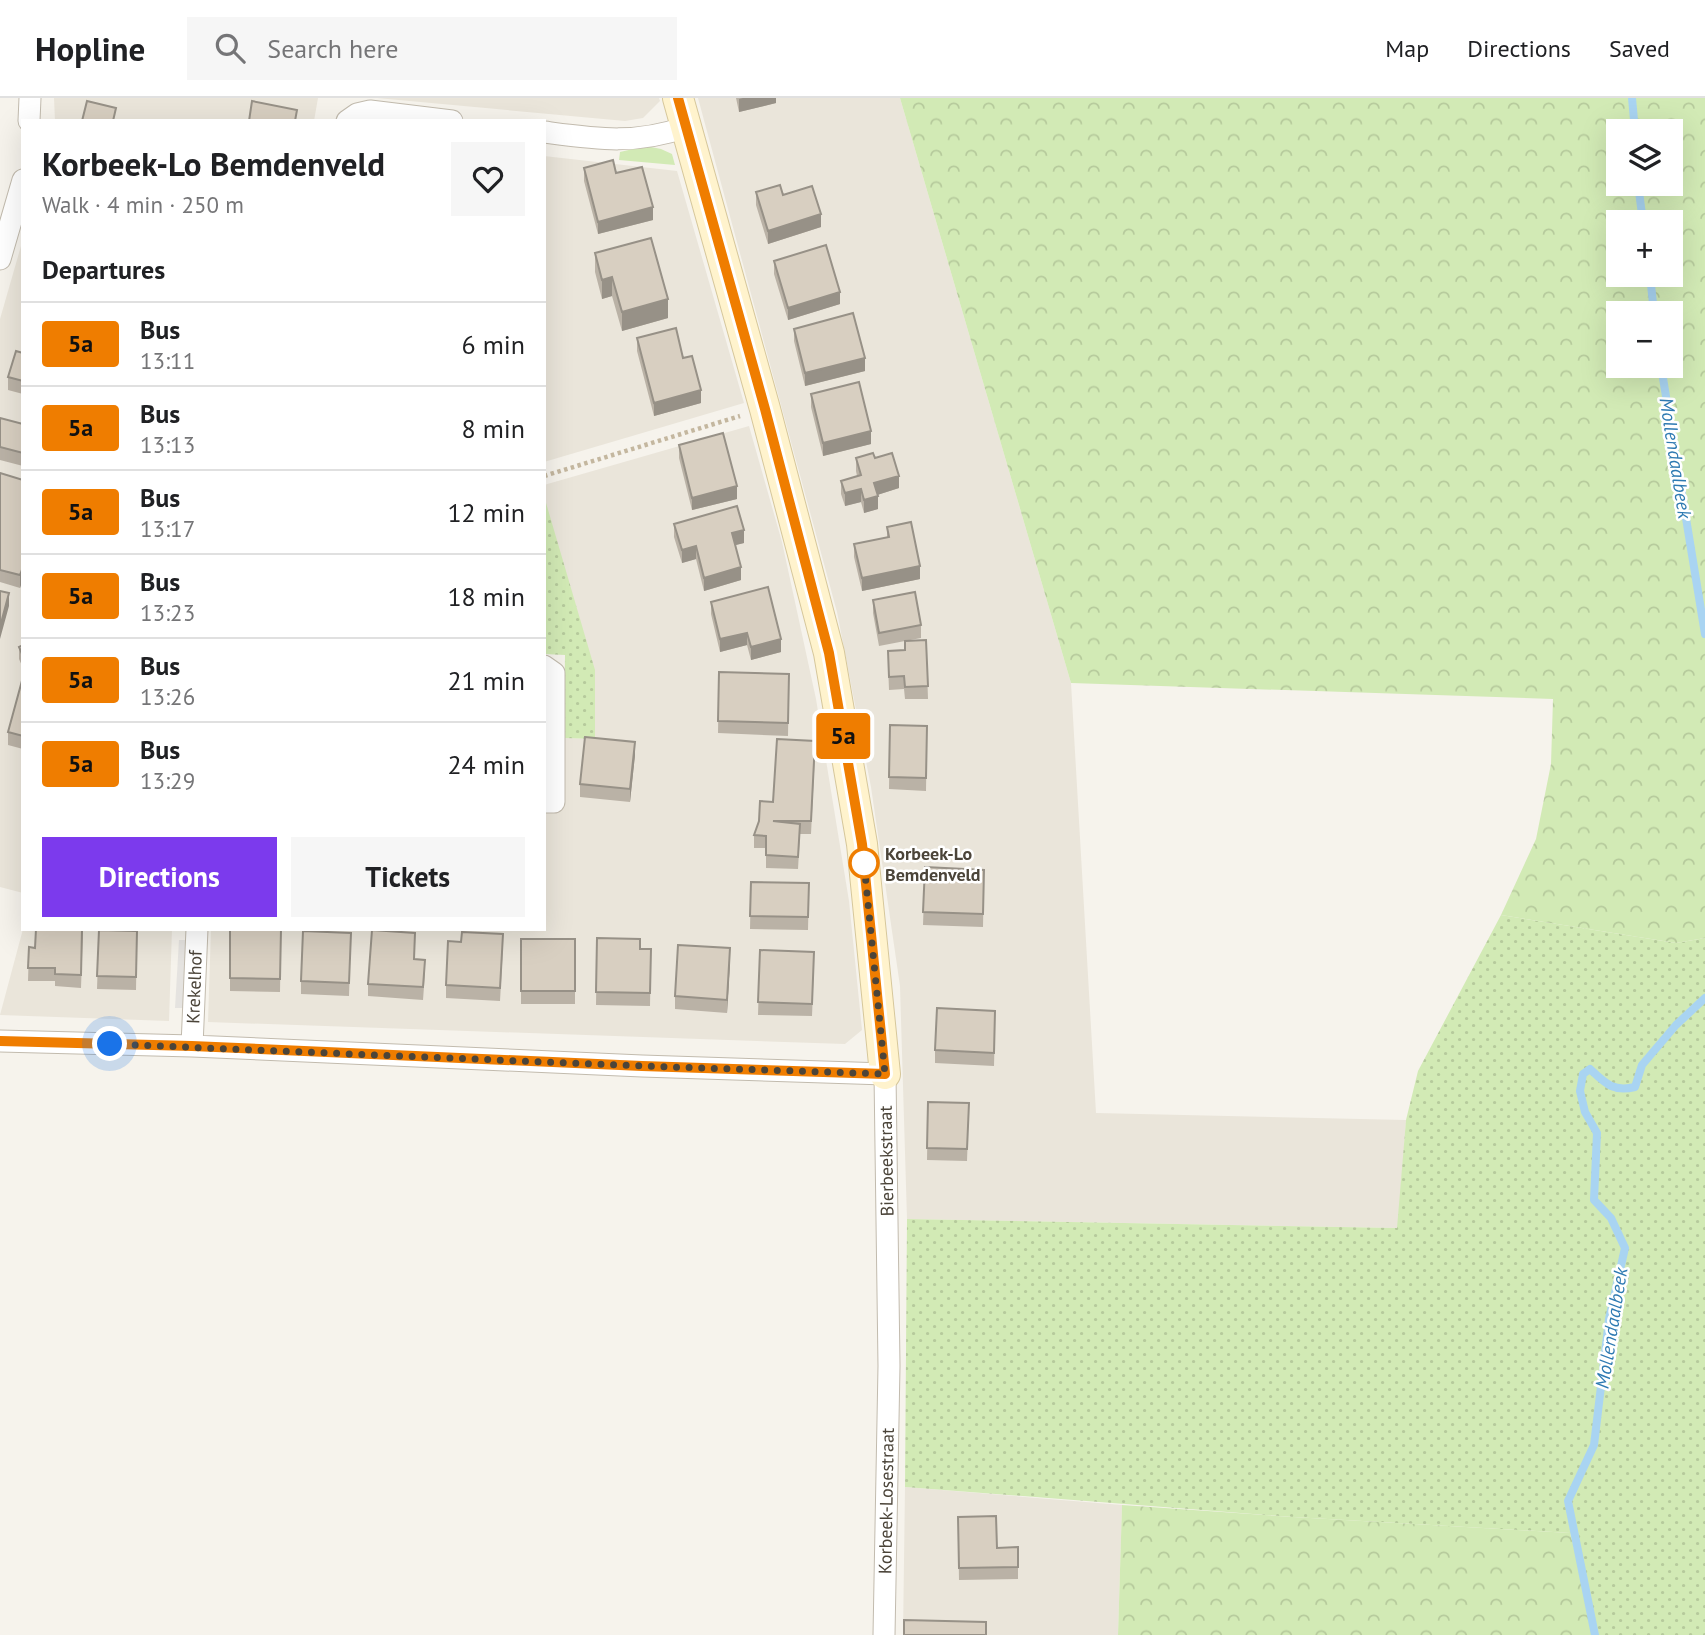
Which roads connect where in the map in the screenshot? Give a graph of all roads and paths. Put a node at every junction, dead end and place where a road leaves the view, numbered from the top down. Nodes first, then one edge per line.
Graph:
1 (30, 98) edge
2 (678, 98) edge
3 (29, 119) edge
4 (350, 119) edge
5 (436, 119) edge
6 (686, 127) junction
7 (546, 132) edge
8 (21, 187) edge
9 (0, 258) edge
10 (765, 409) junction
11 (546, 475) edge
12 (546, 667) edge
13 (546, 802) edge
14 (197, 931) edge
15 (0, 1041) edge
16 (192, 1046) junction
17 (885, 1074) junction
18 (889, 1366) joint
19 (884, 1635) edge

1 - 3 street
2 - 6 street, Bierbeekstraat
4 - 5 street
6 - 7 street
6 - 10 street, Bierbeekstraat
8 - 9 street
10 - 11 path
10 - 17 street, Bierbeekstraat
12 - 13 street
14 - 16 street, Krekelhof
15 - 16 street
16 - 17 street
17 - 18 street, Bierbeekstraat
18 - 19 street, Korbeek-Losestraat

